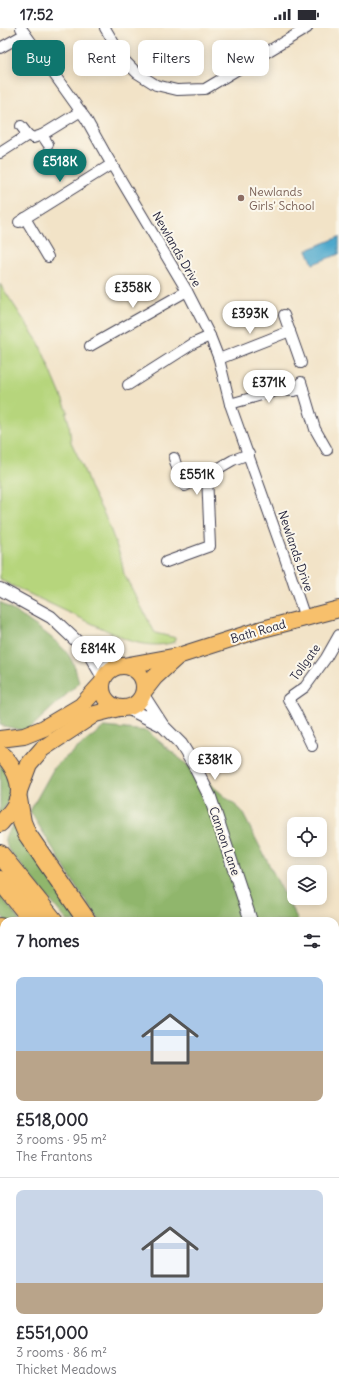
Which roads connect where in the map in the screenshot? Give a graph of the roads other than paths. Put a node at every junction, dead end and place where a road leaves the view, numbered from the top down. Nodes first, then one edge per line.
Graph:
1 (105, 28) edge
2 (307, 28) edge
3 (23, 31) edge
4 (0, 48) edge
5 (81, 111) junction
6 (21, 126) dead end
7 (28, 135) junction
8 (42, 135) junction
9 (48, 144) dead end
10 (0, 153) edge
11 (112, 164) junction
12 (48, 257) dead end
13 (187, 291) junction
14 (284, 315) dead end
15 (290, 331) junction
16 (210, 336) junction
17 (90, 346) dead end
18 (218, 359) junction
19 (301, 363) dead end
20 (128, 385) dead end
21 (230, 404) junction
22 (327, 450) dead end
23 (249, 454) junction
24 (174, 458) dead end
25 (207, 475) junction
26 (166, 562) dead end
27 (0, 589) edge
28 (339, 609) edge
29 (305, 618) junction
30 (339, 635) edge
31 (88, 652) junction
32 (178, 656) junction
33 (120, 666) junction
34 (103, 681) junction
35 (144, 693) junction
36 (123, 708) junction
37 (163, 726) junction
38 (0, 739) edge
39 (312, 746) dead end
40 (0, 753) edge
41 (18, 795) junction
42 (0, 824) edge
43 (0, 854) edge
44 (0, 880) edge
45 (30, 917) edge
46 (51, 917) edge
47 (84, 917) edge
48 (250, 917) edge

1 - 2 street
3 - 4 street
3 - 5 street, Newlands Drive
5 - 8 street
5 - 11 street, Newlands Drive
6 - 7 street
7 - 8 street
7 - 10 street
8 - 9 street
11 - 12 street
11 - 13 street, Newlands Drive
13 - 16 street, Newlands Drive
13 - 17 street
14 - 15 street
15 - 18 street
15 - 19 street
16 - 18 street, Newlands Drive
16 - 20 street
18 - 21 street, Newlands Drive
21 - 22 street
21 - 23 street, Newlands Drive
23 - 25 street
23 - 29 street, Newlands Drive
24 - 25 street
25 - 26 street
27 - 31 street
28 - 29 main road, Bath Road
29 - 32 main road, Bath Road
30 - 39 street, Tollgate
31 - 33 street
31 - 34 street
32 - 33 main road, Bath Road
32 - 35 main road, Bath Road
33 - 34 main road
33 - 35 main road
34 - 36 main road
34 - 38 main road
35 - 36 main road
35 - 37 street, Cannon Lane
36 - 37 street, Cannon Lane
36 - 41 main road
37 - 48 street, Cannon Lane
40 - 41 main road
41 - 42 main road
41 - 47 highway
43 - 46 highway
44 - 45 highway

